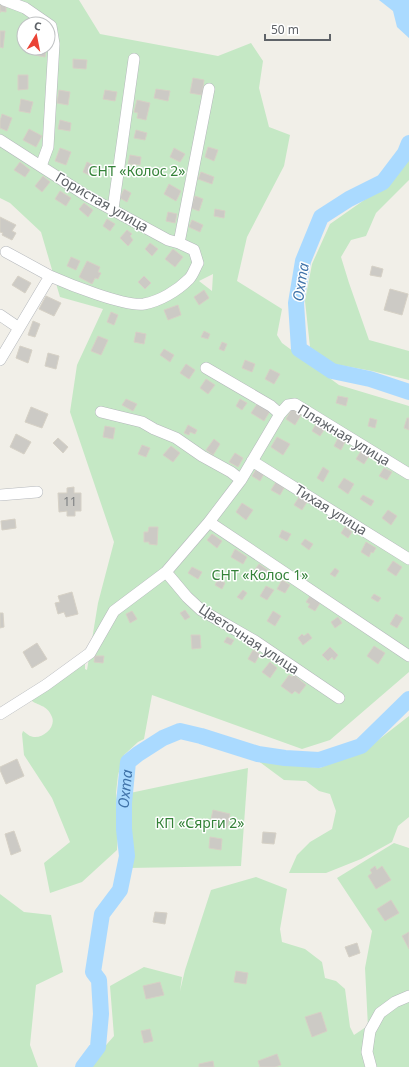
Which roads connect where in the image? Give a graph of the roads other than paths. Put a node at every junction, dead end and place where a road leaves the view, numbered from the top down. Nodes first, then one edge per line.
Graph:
1 (4, 0) edge
2 (134, 59) dead end
3 (209, 89) dead end
4 (0, 140) edge
5 (41, 166) junction
6 (113, 209) junction
7 (179, 243) junction
8 (6, 252) dead end
9 (50, 276) junction
10 (0, 315) edge
11 (19, 328) junction
12 (0, 360) edge
13 (206, 368) dead end
14 (101, 412) dead end
15 (280, 414) junction
16 (252, 461) junction
17 (409, 474) edge
18 (241, 480) junction
19 (37, 492) dead end
20 (0, 495) edge
21 (209, 522) junction
22 (409, 559) edge
23 (166, 572) junction
24 (409, 656) edge
25 (339, 698) dead end
26 (0, 714) edge
27 (409, 996) edge
28 (371, 1067) edge

1 - 5 street
2 - 6 street
3 - 7 street
4 - 5 street, Гористая улица
5 - 6 street, Гористая улица
6 - 7 street, Гористая улица
7 - 9 street, Гористая улица
8 - 9 street
9 - 11 street
10 - 11 street
11 - 12 street
13 - 15 street
14 - 18 street
15 - 16 street
15 - 17 street, Пляжная улица
16 - 18 street
16 - 22 street, Тихая улица
18 - 21 street
19 - 20 street
21 - 23 street
21 - 24 street
23 - 25 street, Цветочная улица
23 - 26 street
27 - 28 street

